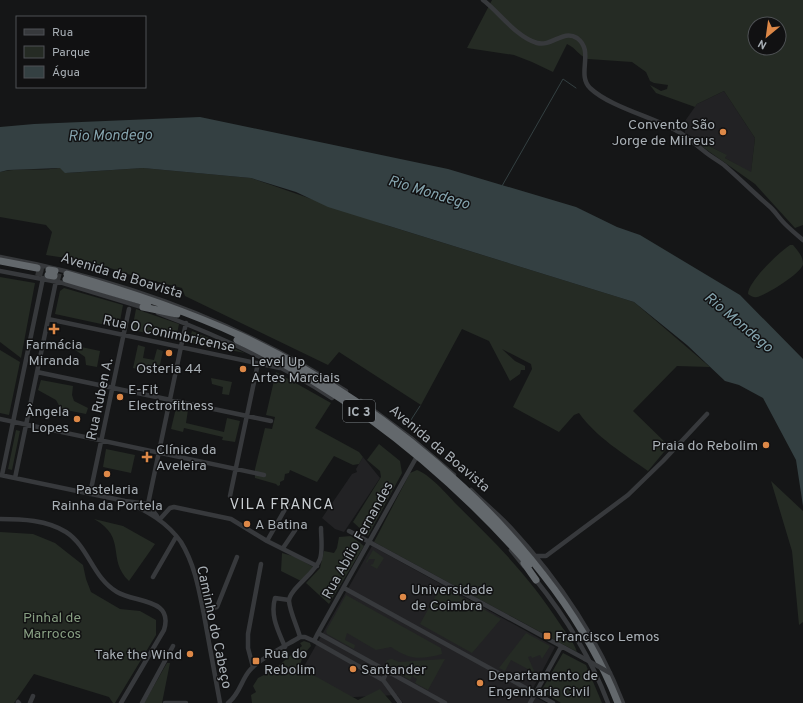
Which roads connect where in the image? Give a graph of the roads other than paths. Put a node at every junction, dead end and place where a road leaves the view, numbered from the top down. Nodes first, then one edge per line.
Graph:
1 (483, 0) edge
2 (803, 240) edge
3 (0, 257) edge
4 (0, 261) edge
5 (0, 266) edge
6 (0, 270) edge
7 (51, 275) junction
8 (143, 307) junction
9 (129, 309) dead end
10 (177, 314) junction
11 (48, 319) junction
12 (186, 324) junction
13 (124, 335) junction
14 (181, 347) junction
15 (258, 363) junction
16 (285, 369) junction
17 (37, 372) junction
18 (112, 388) junction
19 (170, 400) junction
20 (707, 414) dead end
21 (247, 416) junction
22 (0, 419) edge
23 (271, 421) dead end
24 (13, 422) junction
25 (26, 425) junction
26 (102, 440) junction
27 (159, 453) junction
28 (416, 458) junction
29 (236, 469) junction
30 (1, 475) edge
31 (264, 475) dead end
32 (15, 478) junction
33 (90, 494) junction
34 (230, 496) dead end
35 (288, 504) dead end
36 (148, 508) junction
37 (0, 519) edge
38 (159, 519) junction
39 (298, 526) dead end
40 (321, 528) dead end
41 (349, 531) dead end
42 (176, 536) junction
43 (267, 541) junction
44 (369, 542) junction
45 (283, 548) junction
46 (518, 549) junction
47 (535, 556) junction
48 (546, 556) junction
49 (237, 557) dead end
50 (261, 564) dead end
51 (317, 566) junction
52 (545, 569) junction
53 (153, 577) dead end
54 (536, 580) junction
55 (344, 588) junction
56 (289, 600) junction
57 (203, 611) junction
58 (318, 633) junction
59 (300, 637) junction
60 (314, 641) junction
61 (174, 646) dead end
62 (284, 647) junction
63 (561, 647) junction
64 (253, 667) junction
65 (387, 671) junction
66 (610, 673) junction
67 (383, 680) junction
68 (535, 693) junction
69 (33, 696) dead end
70 (30, 703) edge
71 (121, 703) edge
72 (142, 703) edge
73 (165, 703) edge
74 (186, 703) edge
75 (220, 703) edge
76 (228, 703) edge
77 (400, 703) edge
78 (445, 703) edge
79 (530, 703) edge
80 (553, 703) edge
81 (608, 703) edge
82 (614, 703) edge
83 (618, 703) edge
84 (623, 703) edge

1 - 2 street
3 - 47 street, Avenida da Boavista
4 - 5 highway
6 - 7 street, Avenida da Boavista
7 - 8 street, Avenida da Boavista
7 - 11 street
7 - 24 street
8 - 10 highway
8 - 12 street, Avenida da Boavista
9 - 13 street, Rua Ruben A.
10 - 46 highway, Avenida da Boavista / IC 3
10 - 46 highway, Avenida da Boavista / IC 3
11 - 13 street, Rua O Conimbricense
11 - 17 street
12 - 14 street
12 - 16 street, Avenida da Boavista
13 - 14 street, Rua O Conimbricense
13 - 18 street, Rua Ruben A.
14 - 15 street, Rua O Conimbricense
14 - 19 street
15 - 16 street, Rua O Conimbricense
15 - 21 street
16 - 28 street, Avenida da Boavista
17 - 18 street
17 - 25 street
18 - 19 street
18 - 26 street, Rua Ruben A.
19 - 21 street
19 - 27 street
20 - 48 street
21 - 23 street
21 - 29 street
22 - 24 street
24 - 25 street
24 - 30 street
25 - 26 street
25 - 32 street
26 - 27 street
26 - 33 street, Rua Ruben A.
27 - 29 street
27 - 36 street
28 - 44 street, Rua Abílio Fernandes
28 - 54 street, Avenida da Boavista
29 - 31 street
29 - 34 street
30 - 32 street
32 - 33 street
33 - 36 street
35 - 43 street
36 - 38 street, Caminho do Cabeço
37 - 71 street
38 - 42 street, Caminho do Cabeço
38 - 43 street
39 - 45 street
40 - 51 street
41 - 44 street
42 - 53 street
42 - 57 street, Caminho do Cabeço
43 - 45 street
44 - 55 street, Rua Abílio Fernandes
44 - 63 street
45 - 51 street
46 - 52 highway
46 - 54 highway
46 - 82 highway, Avenida da Boavista / IC 3
46 - 83 highway, Avenida da Boavista / IC 3
47 - 48 street
47 - 52 street, Avenida da Boavista
48 - 52 street
49 - 57 street
50 - 64 street
51 - 56 street
52 - 66 street, Avenida da Boavista
54 - 81 street, Avenida da Boavista
55 - 58 street, Rua Abílio Fernandes
55 - 68 street
56 - 59 street
56 - 62 street
57 - 75 street, Caminho do Cabeço
58 - 60 street, Rua Abílio Fernandes
58 - 65 street
59 - 60 street
59 - 62 street
60 - 67 street
61 - 72 street
62 - 64 street
63 - 66 street, bridge
63 - 68 street
64 - 76 street
65 - 67 street
65 - 78 street
66 - 84 street, Avenida da Boavista
67 - 77 street
68 - 79 street
68 - 80 street
69 - 70 street
73 - 74 street

